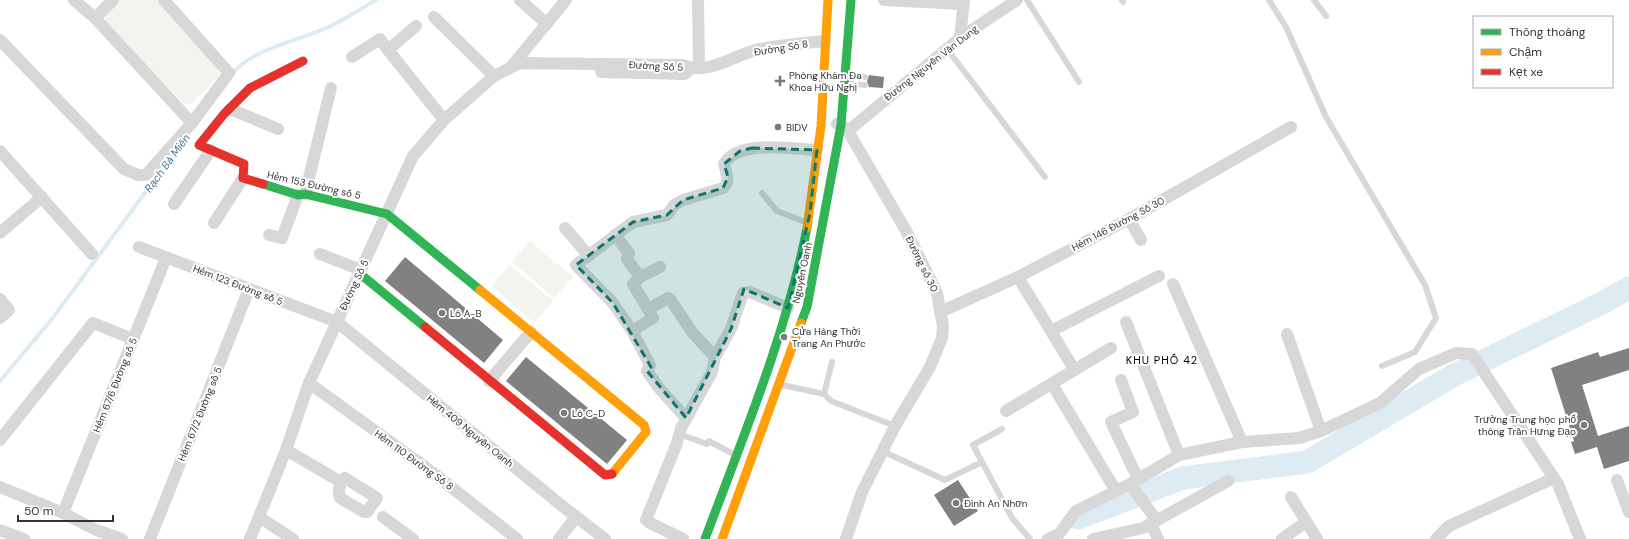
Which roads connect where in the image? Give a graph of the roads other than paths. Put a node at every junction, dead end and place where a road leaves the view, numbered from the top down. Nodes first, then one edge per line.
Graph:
1 (112, 0) edge
2 (164, 0) edge
3 (520, 0) edge
4 (566, 0) edge
5 (698, 0) edge
6 (828, 0) edge
7 (851, 0) edge
8 (884, 0) edge
9 (1017, 0) edge
10 (1027, 0) edge
11 (1269, 0) edge
12 (1314, 0) edge
13 (77, 1) edge
14 (963, 2) edge
15 (1326, 16) dead end
16 (434, 17) dead end
17 (95, 18) junction
18 (547, 24) junction
19 (416, 26) dead end
20 (960, 38) junction
21 (0, 40) edge
22 (836, 41) junction
23 (947, 49) junction
24 (388, 50) junction
25 (352, 57) dead end
26 (303, 61) dead end
27 (511, 67) junction
28 (695, 68) junction
29 (494, 76) junction
30 (865, 78) dead end
31 (844, 80) junction
32 (1079, 82) dead end
33 (865, 85) dead end
34 (331, 88) dead end
35 (230, 109) junction
36 (444, 120) junction
37 (192, 123) junction
38 (821, 123) junction
39 (845, 128) junction
40 (1291, 128) dead end
41 (278, 129) dead end
42 (211, 150) junction
43 (817, 150) junction
44 (0, 151) edge
45 (1045, 177) dead end
46 (243, 178) junction
47 (762, 193) dead end
48 (302, 194) junction
49 (42, 197) junction
50 (174, 204) dead end
51 (387, 214) junction
52 (1129, 219) junction
53 (809, 223) junction
54 (214, 224) dead end
55 (565, 228) dead end
56 (0, 234) edge
57 (269, 235) dead end
58 (615, 235) junction
59 (1141, 240) dead end
60 (139, 247) dead end
61 (92, 254) dead end
62 (320, 254) dead end
63 (589, 256) junction
64 (166, 258) junction
65 (660, 267) dead end
66 (360, 272) junction
67 (1159, 276) dead end
68 (640, 278) junction
69 (1018, 278) junction
70 (1173, 284) dead end
71 (249, 289) junction
72 (0, 298) edge
73 (788, 308) junction
74 (648, 310) junction
75 (940, 312) junction
76 (0, 318) edge
77 (337, 322) junction
78 (1126, 322) dead end
79 (632, 331) junction
80 (1051, 331) junction
81 (531, 332) junction
82 (1287, 334) dead end
83 (133, 339) junction
84 (1111, 348) dead end
85 (715, 357) junction
86 (832, 362) dead end
87 (1382, 366) dead end
88 (1074, 370) junction
89 (1121, 380) dead end
90 (489, 381) junction
91 (309, 383) junction
92 (778, 384) junction
93 (1052, 384) junction
94 (824, 394) junction
95 (1006, 411) dead end
96 (686, 418) junction
97 (895, 426) junction
98 (1002, 429) dead end
99 (1321, 431) junction
100 (678, 438) junction
101 (0, 440) edge
102 (1242, 442) junction
103 (286, 450) junction
104 (882, 451) junction
105 (1179, 455) junction
106 (736, 456) junction
107 (982, 462) junction
108 (1554, 478) junction
109 (1617, 480) dead end
110 (1228, 481) dead end
111 (341, 482) dead end
112 (1134, 484) junction
113 (0, 487) edge
114 (1116, 491) junction
115 (1291, 497) dead end
116 (1629, 512) edge
117 (63, 513) junction
118 (259, 517) junction
119 (383, 517) dead end
120 (576, 517) junction
121 (1154, 522) junction
122 (1306, 522) junction
123 (0, 530) edge
124 (94, 534) edge
125 (1056, 537) edge
126 (24, 539) edge
127 (122, 539) edge
128 (150, 539) edge
129 (250, 539) edge
130 (293, 539) edge
131 (413, 539) edge
132 (517, 539) edge
133 (559, 539) edge
134 (605, 539) edge
135 (683, 539) edge
136 (705, 539) edge
137 (722, 539) edge
138 (846, 539) edge
139 (1030, 539) edge
140 (1093, 539) edge
141 (1158, 539) edge
142 (1282, 539) edge
143 (1317, 539) edge
144 (1436, 539) edge
145 (1580, 539) edge

1 - 17 street
2 - 37 street
3 - 18 street
4 - 18 street
5 - 28 street
6 - 22 main road, Nguyễn Oanh
7 - 22 main road, Nguyễn Oanh
8 - 14 street
9 - 20 street, Đường Nguyễn Văn Dung
10 - 32 lane
11 - 87 lane
12 - 15 lane
13 - 17 street
14 - 20 street
16 - 29 street
17 - 37 street
18 - 27 street
19 - 24 street
20 - 23 street, Đường Nguyễn Văn Dung
21 - 37 street
22 - 28 street, Đường Số 8
22 - 31 main road, Nguyễn Oanh
22 - 38 main road, Nguyễn Oanh
23 - 39 street, Đường Nguyễn Văn Dung
23 - 45 lane
24 - 25 street
24 - 36 street
26 - 35 main road
27 - 28 street, Đường Số 5
27 - 29 street, Đường Số 5
29 - 36 street, Đường Số 5
30 - 31 lane
31 - 33 lane
31 - 39 main road, Nguyễn Oanh
34 - 48 street
35 - 41 street
35 - 42 main road
36 - 51 street, Đường Số 5
38 - 39 street
38 - 43 main road, Nguyễn Oanh
39 - 75 street, Đường số 30
39 - 92 main road, Nguyễn Oanh
40 - 52 street, Hẻm 146 Đường Số 30
42 - 46 main road
42 - 50 street
43 - 53 main road, Nguyễn Oanh
43 - 58 street
44 - 49 street
46 - 48 main road, Hẻm 153 Đường số 5
46 - 54 street
47 - 53 lane
48 - 51 main road, Hẻm 153 Đường số 5
48 - 57 street
49 - 56 street
49 - 61 street
51 - 66 street, Đường Số 5
51 - 81 main road
52 - 59 street
52 - 69 street, Hẻm 146 Đường Số 30
53 - 73 main road, Nguyễn Oanh
55 - 63 street
58 - 63 street
58 - 68 street
60 - 64 street, Hẻm 123 Đường số 5
62 - 66 street
63 - 79 street
64 - 71 street, Hẻm 123 Đường số 5
64 - 83 street, Hẻm 67/6 Đường số 5
65 - 68 street
66 - 77 street, Đường Số 5
66 - 90 main road
67 - 80 street
68 - 74 street
69 - 75 street, Hẻm 146 Đường Số 30
69 - 80 street
70 - 102 street
71 - 77 street, Hẻm 123 Đường số 5
71 - 128 street, Hẻm 67/2 Đường số 5
72 - 76 street
73 - 85 street
73 - 106 main road, Nguyễn Oanh
74 - 79 street
74 - 85 street
75 - 97 street, Đường số 30
77 - 91 street, Đường Số 5
77 - 120 street, Hẻm 409 Nguyễn Oanh
78 - 105 street
79 - 96 street
80 - 88 street
81 - 90 street
81 - 90 main road
82 - 99 street
83 - 101 street
83 - 117 street, Hẻm 67/6 Đường số 5
84 - 88 street
85 - 96 street
86 - 94 lane
88 - 93 street
89 - 112 street
91 - 103 street, Đường Số 5
91 - 132 street, Hẻm 110 Đường Số 8
92 - 94 lane
92 - 137 main road, Nguyễn Oanh
93 - 95 street
93 - 114 street
94 - 97 lane
96 - 100 street
97 - 104 street, Đường số 30
98 - 107 lane
99 - 102 street
99 - 108 street
100 - 106 lane
100 - 135 street
102 - 105 street
103 - 111 street
103 - 118 street, Đường Số 5
104 - 107 lane
104 - 138 street, Đường số 30
105 - 112 street
106 - 136 main road, Nguyễn Oanh
107 - 139 lane
108 - 144 street
108 - 145 street
109 - 116 street
110 - 121 street
112 - 114 street
112 - 121 street
113 - 117 street
114 - 125 street
115 - 122 street
117 - 124 street
118 - 129 street, Đường Số 5
118 - 130 street
119 - 131 street
120 - 133 street
120 - 134 street, Hẻm 409 Nguyễn Oanh
121 - 140 street
121 - 141 street
122 - 142 street
122 - 143 street
123 - 126 street
124 - 127 street

